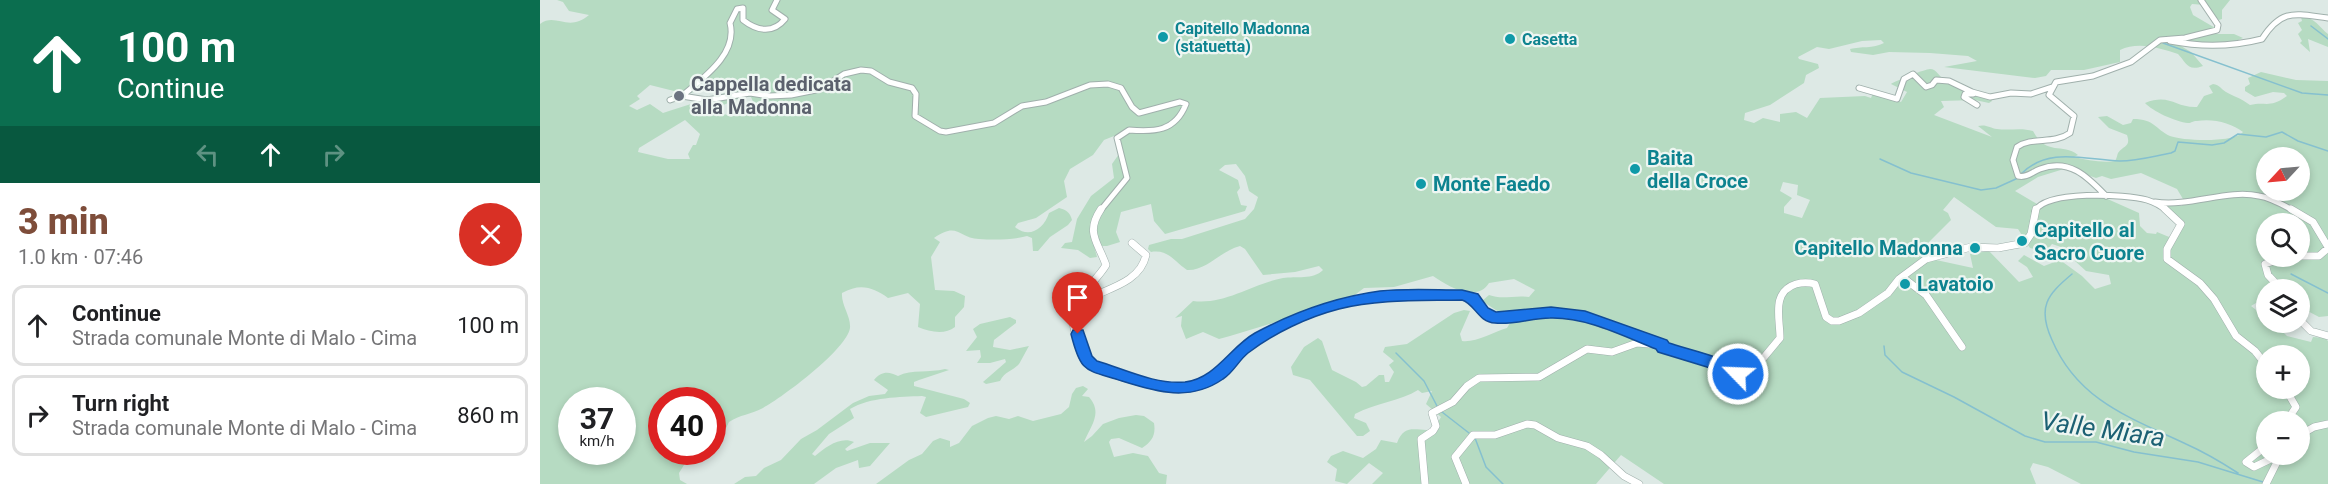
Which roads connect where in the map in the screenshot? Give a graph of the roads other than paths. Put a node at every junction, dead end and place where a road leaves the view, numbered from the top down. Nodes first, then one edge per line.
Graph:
1 (777, 0) edge
2 (2201, 0) edge
3 (2328, 18) edge
4 (2164, 40) junction
5 (2052, 87) junction
6 (1859, 88) dead end
7 (1976, 94) junction
8 (682, 96) junction
9 (669, 100) dead end
10 (1977, 105) dead end
11 (2106, 196) junction
12 (2149, 200) junction
13 (1970, 239) dead end
14 (1132, 243) dead end
15 (1971, 247) junction
16 (2328, 248) edge
17 (2310, 257) edge
18 (1902, 277) junction
19 (1074, 308) junction
20 (2310, 329) edge
21 (2328, 336) edge
22 (1962, 347) dead end
23 (1663, 348) junction
24 (2256, 352) edge
25 (1197, 385) junction
26 (1186, 391) dead end
27 (2328, 424) edge
28 (2310, 429) edge
29 (2256, 454) edge
30 (2258, 465) edge
31 (2276, 465) edge
32 (2267, 482) edge
33 (1425, 484) edge
34 (1466, 484) edge
35 (1639, 484) edge

1 - 8 street
2 - 4 street
3 - 4 street
4 - 5 street
5 - 7 street
5 - 11 street
6 - 7 street
7 - 10 street
8 - 9 street
8 - 19 street
11 - 12 street
11 - 15 street
12 - 16 street
12 - 24 street
13 - 15 street
14 - 19 street
15 - 18 street
16 - 17 street
18 - 22 street
18 - 23 street
19 - 25 street
20 - 21 street
23 - 25 street
23 - 33 street
25 - 26 street
27 - 28 street
29 - 30 street
31 - 32 street
34 - 35 street

